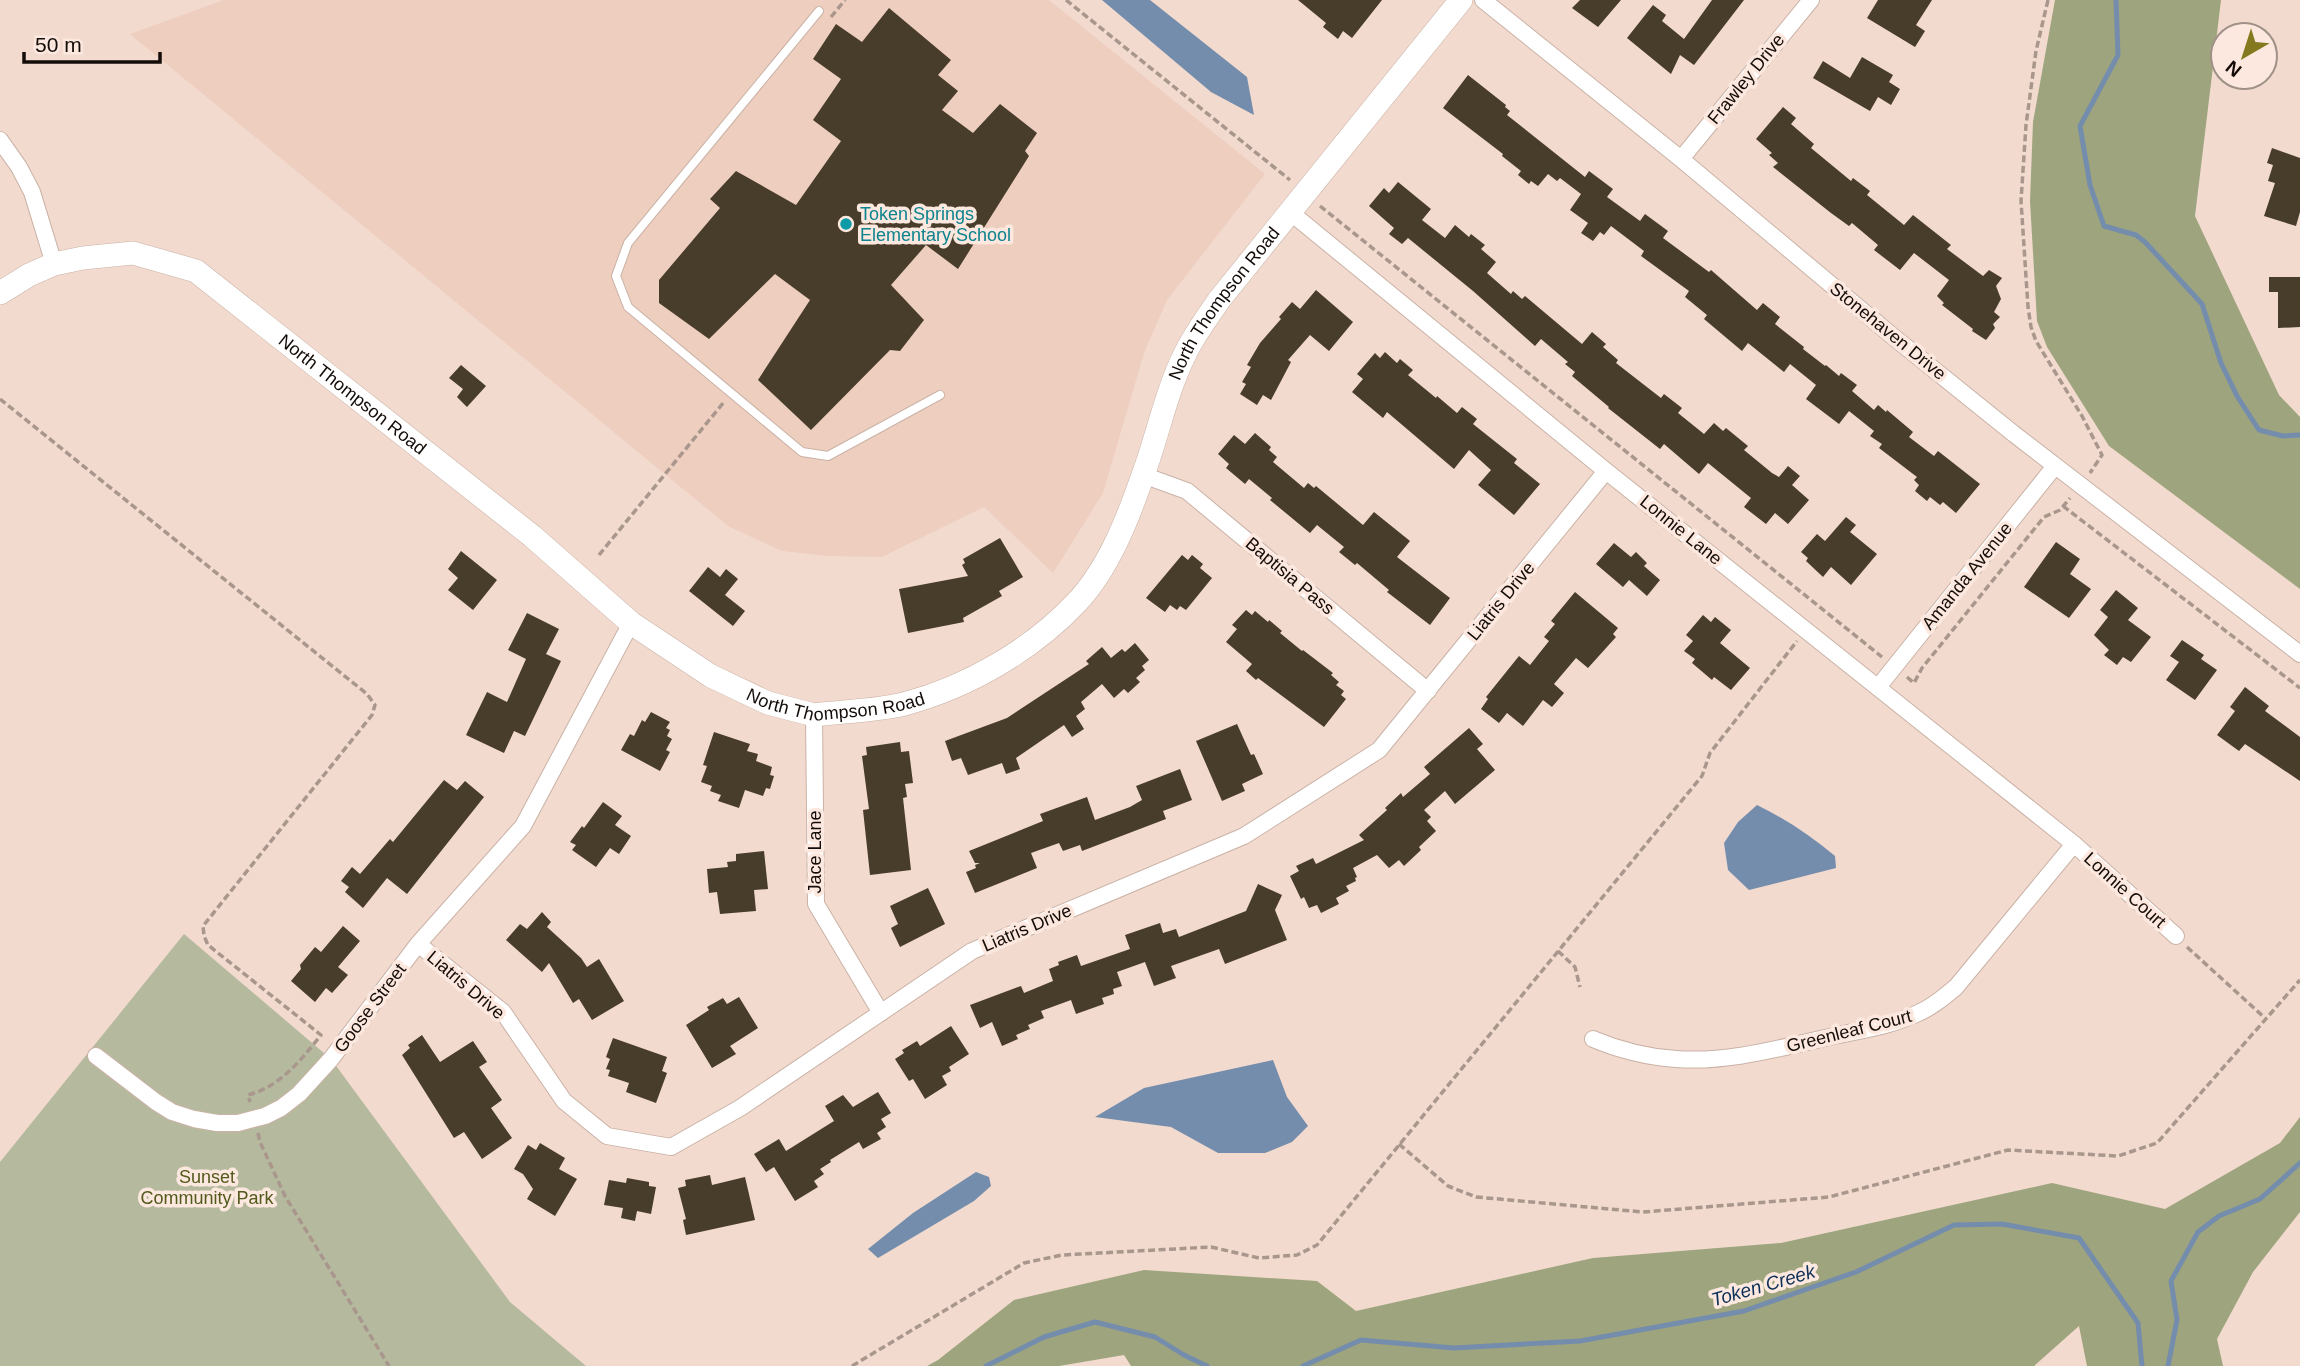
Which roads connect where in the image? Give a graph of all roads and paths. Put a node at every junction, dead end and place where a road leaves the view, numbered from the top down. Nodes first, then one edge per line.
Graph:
1 (1066, 0) edge
2 (1461, 0) edge
3 (1483, 0) edge
4 (1811, 0) edge
5 (2048, 0) edge
6 (819, 11) dead end
7 (0, 140) edge
8 (1681, 159) junction
9 (1305, 193) junction
10 (1290, 212) junction
11 (54, 264) junction
12 (0, 293) edge
13 (732, 393) junction
14 (940, 394) dead end
15 (0, 399) edge
16 (2055, 466) junction
17 (1606, 471) junction
18 (1143, 475) junction
19 (2088, 475) dead end
20 (2072, 495) dead end
21 (2063, 506) junction
22 (599, 555) dead end
23 (631, 623) junction
24 (1806, 630) junction
25 (2300, 654) edge
26 (1894, 667) junction
27 (1878, 687) junction
28 (2300, 688) edge
29 (1428, 691) junction
30 (814, 715) junction
31 (2074, 844) junction
32 (2176, 936) joint
33 (418, 944) junction
34 (1558, 951) junction
35 (2300, 980) edge
36 (1580, 987) dead end
37 (881, 1013) junction
38 (2266, 1019) junction
39 (1593, 1039) dead end
40 (96, 1056) dead end
41 (256, 1118) junction
42 (1399, 1144) junction
43 (389, 1366) edge
44 (852, 1366) edge

1 - 9 path
2 - 9 street, North Thompson Road
3 - 8 street, Stonehaven Drive
4 - 8 street, Frawley Drive
5 - 19 path
6 - 13 lane
7 - 11 street
8 - 16 street, Stonehaven Drive
9 - 10 street, North Thompson Road
9 - 26 path
10 - 17 street, Lonnie Lane
10 - 18 street, North Thompson Road
11 - 12 street, North Thompson Road
11 - 23 street, North Thompson Road
13 - 14 lane
13 - 22 path
15 - 41 path
16 - 25 street, Stonehaven Drive
16 - 26 street, Amanda Avenue
17 - 24 street, Lonnie Lane
17 - 29 street, Liatris Drive
18 - 29 street, Baptisia Pass
18 - 30 street, North Thompson Road
20 - 21 path
21 - 26 path
21 - 28 path
23 - 30 street, North Thompson Road
23 - 33 street, Goose Street
24 - 27 street, Lonnie Lane
24 - 34 path
26 - 27 street, Amanda Avenue
27 - 31 street, Lonnie Lane
29 - 37 street, Liatris Drive
30 - 37 street, Jace Lane
31 - 32 street, Lonnie Court
31 - 39 street, Greenleaf Court
32 - 38 path
33 - 37 street, Liatris Drive
33 - 41 street, Goose Street
34 - 36 path
34 - 42 path
35 - 38 path
38 - 42 path
40 - 41 street, Goose Street
41 - 43 path
42 - 44 path

